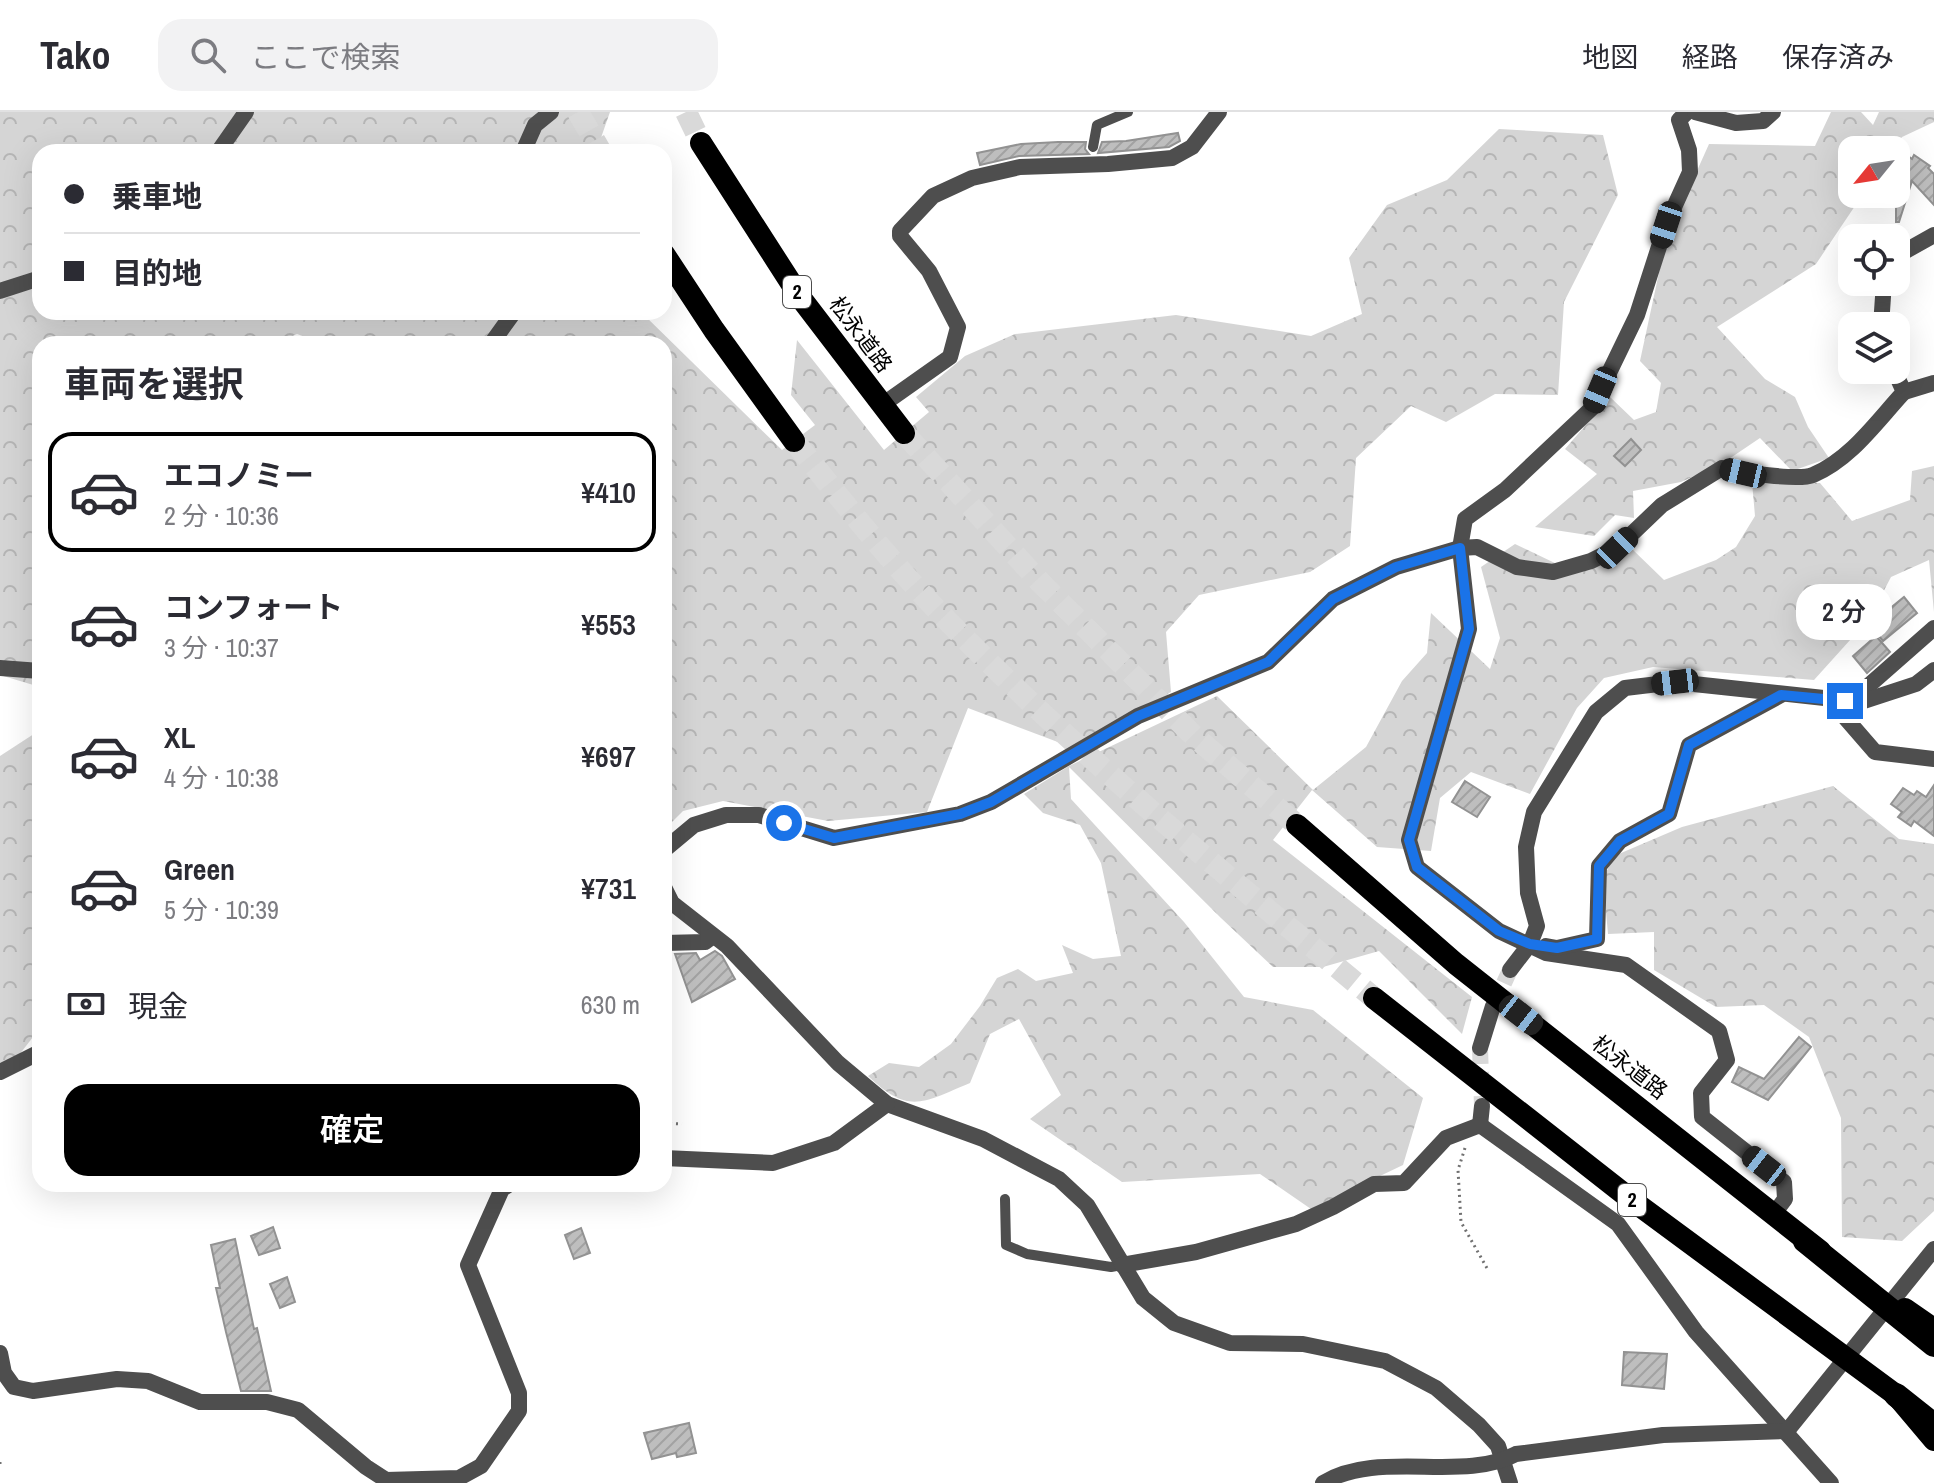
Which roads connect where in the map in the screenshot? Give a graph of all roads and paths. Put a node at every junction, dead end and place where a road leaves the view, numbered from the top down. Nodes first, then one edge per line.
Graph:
1 (246, 112) edge
2 (551, 112) edge
3 (1128, 112) edge
4 (1219, 112) edge
5 (1687, 112) edge
6 (1695, 112) edge
7 (1773, 112) edge
8 (701, 143) tunnel mouth
9 (224, 144) edge
10 (527, 144) edge
11 (1093, 147) dead end
12 (1934, 235) edge
13 (1910, 248) edge
14 (672, 266) edge
15 (32, 281) edge
16 (0, 291) edge
17 (1934, 383) edge
18 (1900, 384) edge
19 (1904, 392) junction
20 (882, 405) junction
21 (904, 433) tunnel mouth
22 (794, 441) tunnel mouth
23 (1460, 548) junction
24 (1934, 628) edge
25 (1934, 642) edge
26 (0, 668) edge
27 (32, 670) edge
28 (1934, 670) edge
29 (1892, 692) junction
30 (1781, 695) junction
31 (1829, 699) junction
32 (1934, 759) edge
33 (1297, 825) tunnel mouth
34 (672, 843) edge
35 (672, 903) edge
36 (713, 936) junction
37 (672, 943) edge
38 (1530, 944) junction
39 (1510, 970) tunnel mouth
40 (1374, 998) tunnel mouth
41 (1493, 1006) tunnel mouth
42 (1480, 1048) tunnel mouth
43 (32, 1056) edge
44 (0, 1072) edge
45 (887, 1104) junction
46 (1482, 1106) tunnel mouth
47 (672, 1123) edge
48 (682, 1124) dead end
49 (1480, 1125) junction
50 (672, 1158) edge
51 (501, 1192) edge
52 (1005, 1199) dead end
53 (1633, 1201) junction
54 (1773, 1215) junction
55 (1618, 1224) junction
56 (1805, 1241) junction
57 (1934, 1249) edge
58 (1122, 1265) junction
59 (1488, 1270) dead end
60 (1934, 1329) edge
61 (1934, 1345) edge
62 (0, 1353) edge
63 (1896, 1395) junction
64 (1934, 1425) edge
65 (1790, 1428) junction
66 (1934, 1440) edge
67 (1505, 1463) junction
68 (1323, 1483) edge
69 (1510, 1483) edge
70 (1831, 1483) edge

1 - 9 street
2 - 10 street
3 - 11 lane
4 - 20 street
5 - 23 street
6 - 7 street
8 - 20 highway, 松永道路 / 2
12 - 13 street
14 - 22 highway
15 - 16 street
17 - 19 street
18 - 19 street
19 - 23 street
20 - 21 highway, 松永道路 / 2
23 - 34 street
23 - 38 street
24 - 31 street
25 - 29 street
26 - 27 street
28 - 29 street
29 - 31 street
30 - 31 street
30 - 38 street
30 - 38 street
31 - 32 street
33 - 54 highway, 松永道路
35 - 36 street
36 - 37 street
36 - 45 street
38 - 39 street
38 - 54 street
40 - 53 highway, 2
41 - 42 street
43 - 44 street
45 - 50 street
45 - 58 street
46 - 49 street
47 - 48 path
49 - 55 street
49 - 58 street
49 - 59 path
51 - 62 street
52 - 58 lane
53 - 55 street
53 - 63 highway, 2
54 - 56 highway, 松永道路
55 - 65 street
56 - 60 highway
56 - 61 highway, 松永道路
57 - 65 street
58 - 67 street
63 - 64 highway, 2
63 - 66 highway
65 - 67 street
65 - 70 street
67 - 68 street
67 - 69 street

